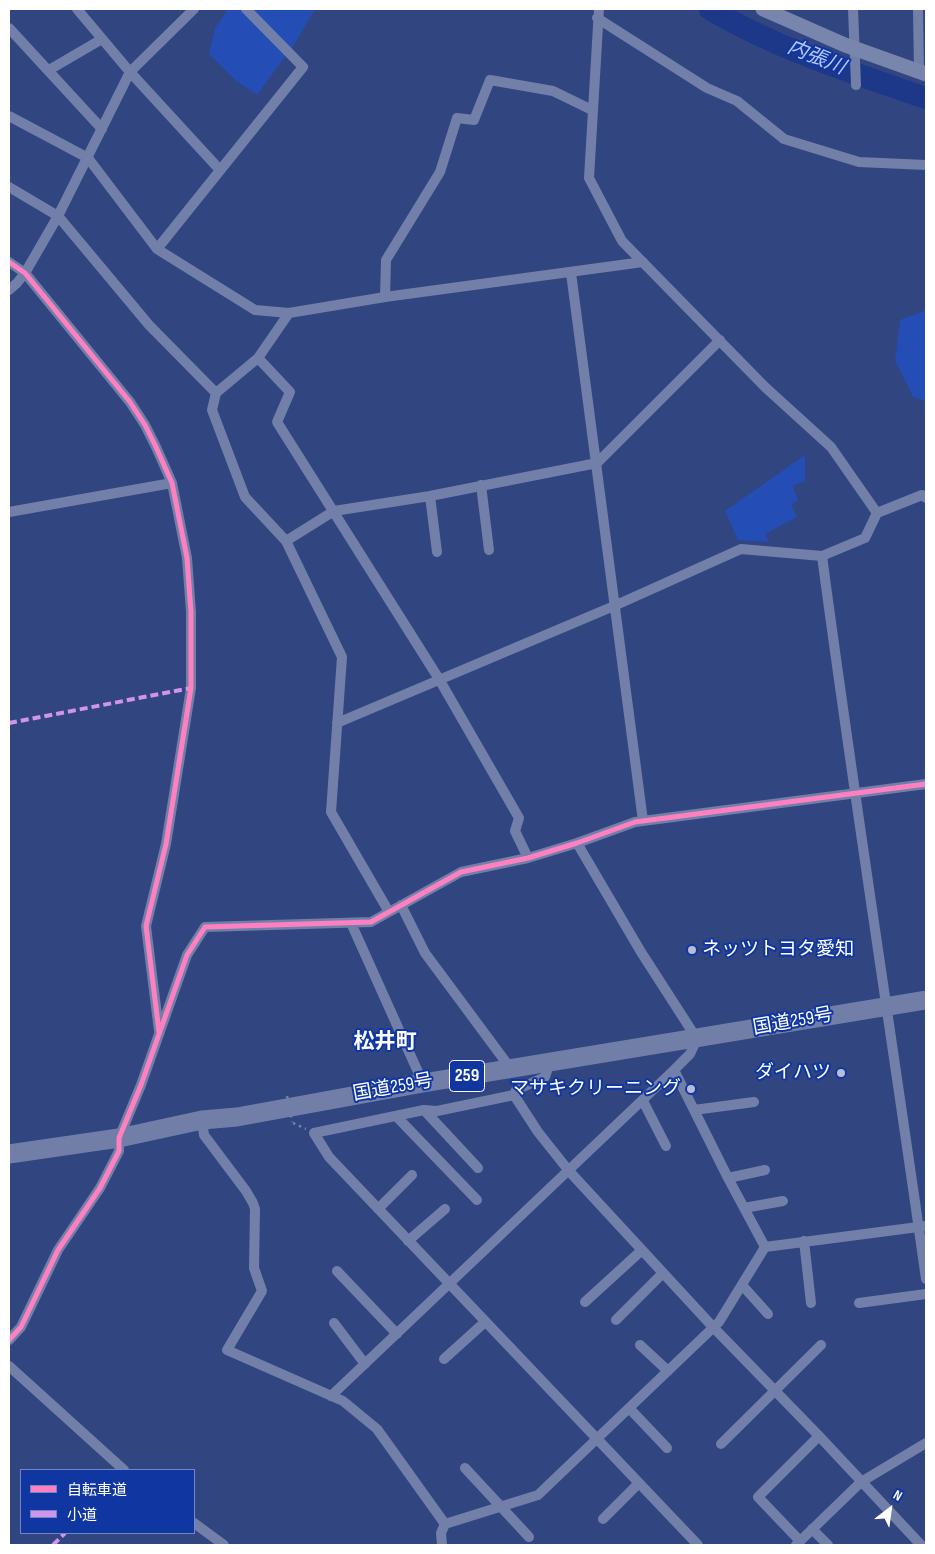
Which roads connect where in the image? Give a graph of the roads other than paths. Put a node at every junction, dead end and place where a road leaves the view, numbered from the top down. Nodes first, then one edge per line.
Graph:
1 (77, 9) edge
2 (194, 9) edge
3 (246, 9) edge
4 (763, 9) edge
5 (853, 9) edge
6 (918, 9) edge
7 (598, 13) edge
8 (9, 28) edge
9 (102, 39) junction
10 (855, 52) junction
11 (49, 70) junction
12 (130, 72) junction
13 (923, 73) edge
14 (856, 85) dead end
15 (592, 110) junction
16 (9, 116) edge
17 (102, 129) junction
18 (88, 158) junction
19 (926, 165) edge
20 (220, 170) junction
21 (9, 187) edge
22 (58, 216) junction
23 (157, 248) junction
24 (9, 262) edge
25 (643, 262) junction
26 (25, 273) junction
27 (571, 273) junction
28 (9, 290) edge
29 (385, 297) junction
30 (289, 313) junction
31 (720, 340) junction
32 (258, 358) junction
33 (216, 393) junction
34 (597, 463) junction
35 (172, 482) junction
36 (481, 485) junction
37 (430, 496) junction
38 (926, 498) edge
39 (334, 511) junction
40 (9, 512) edge
41 (877, 513) junction
42 (286, 541) junction
43 (489, 550) dead end
44 (437, 552) dead end
45 (822, 556) junction
46 (614, 606) junction
47 (439, 679) junction
48 (337, 723) junction
49 (926, 784) edge
50 (854, 793) junction
51 (643, 821) junction
52 (576, 844) junction
53 (528, 858) junction
54 (401, 905) junction
55 (389, 912) junction
56 (351, 923) junction
57 (926, 1000) edge
58 (887, 1006) junction
59 (160, 1034) junction
60 (697, 1039) junction
61 (550, 1062) junction
62 (511, 1068) junction
63 (674, 1070) junction
64 (424, 1083) junction
65 (514, 1095) junction
66 (643, 1101) junction
67 (754, 1102) dead end
68 (424, 1110) junction
69 (694, 1110) junction
70 (396, 1116) junction
71 (202, 1120) junction
72 (119, 1138) junction
73 (666, 1146) dead end
74 (9, 1154) edge
75 (478, 1168) dead end
76 (765, 1170) dead end
77 (569, 1172) junction
78 (412, 1175) dead end
79 (728, 1178) junction
80 (477, 1200) dead end
81 (783, 1202) dead end
82 (744, 1208) junction
83 (378, 1209) junction
84 (445, 1209) dead end
85 (923, 1226) edge
86 (408, 1241) junction
87 (804, 1241) junction
88 (765, 1247) junction
89 (642, 1250) junction
90 (337, 1271) dead end
91 (663, 1273) junction
92 (926, 1279) edge
93 (449, 1284) junction
94 (742, 1285) junction
95 (926, 1294) edge
96 (585, 1302) dead end
97 (858, 1303) dead end
98 (812, 1304) dead end
99 (768, 1314) dead end
100 (616, 1320) dead end
101 (485, 1322) junction
102 (334, 1323) dead end
103 (714, 1327) junction
104 (397, 1334) junction
105 (9, 1340) edge
106 (640, 1345) dead end
107 (821, 1345) dead end
108 (444, 1359) dead end
109 (365, 1364) junction
110 (9, 1366) edge
111 (668, 1371) junction
112 (775, 1392) junction
113 (331, 1396) junction
114 (630, 1409) junction
115 (819, 1436) junction
116 (598, 1439) junction
117 (926, 1443) edge
118 (721, 1444) dead end
119 (667, 1448) dead end
120 (465, 1468) dead end
121 (123, 1469) edge
122 (861, 1482) junction
123 (639, 1483) junction
124 (500, 1507) junction
125 (603, 1519) dead end
126 (195, 1524) edge
127 (445, 1524) junction
128 (812, 1529) junction
129 (528, 1538) dead end
130 (798, 1543) edge
131 (224, 1545) edge
132 (442, 1545) edge
133 (698, 1545) edge
134 (828, 1545) edge
135 (921, 1545) edge

1 - 9 street
2 - 12 street
3 - 20 street
4 - 10 street
5 - 10 street
6 - 13 street
7 - 15 street
7 - 19 street
8 - 11 street
9 - 11 street
9 - 12 street
10 - 13 street
10 - 14 street
11 - 17 street
12 - 17 street
12 - 20 street
15 - 25 street
15 - 29 street
16 - 18 street
17 - 18 street
18 - 22 street
18 - 23 street
20 - 23 street
21 - 22 street
22 - 26 street
22 - 33 street
23 - 30 street
24 - 26 street
25 - 27 street
25 - 31 street
26 - 28 street
26 - 35 street
27 - 29 street
27 - 34 street
29 - 30 street
30 - 32 street
31 - 34 street
31 - 41 street
32 - 33 street
32 - 39 street
33 - 42 street
34 - 36 street
34 - 46 street
35 - 40 street
35 - 59 street
36 - 37 street
36 - 43 street
37 - 39 street
37 - 44 street
38 - 41 street
39 - 42 street
39 - 47 street
41 - 45 street
42 - 48 street
45 - 46 street
45 - 50 street
46 - 47 street
46 - 51 street
47 - 48 street
47 - 53 street
48 - 55 street
49 - 50 street
50 - 51 street
50 - 58 street
51 - 52 street
52 - 53 street
52 - 60 street
53 - 54 street
54 - 55 street
54 - 62 street
55 - 56 street
56 - 59 street
56 - 64 street
57 - 58 highway, 国道259号 / 259
58 - 60 highway, 国道259号 / 259
58 - 85 street
59 - 72 street
60 - 61 highway, 国道259号 / 259
60 - 63 street
61 - 62 highway, 国道259号 / 259
61 - 65 street
62 - 64 highway, 国道259号 / 259
63 - 66 street
63 - 69 street
64 - 71 highway, 国道259号 / 259
65 - 68 street
65 - 77 street
66 - 73 street
66 - 77 street
67 - 69 street
68 - 70 street
68 - 75 street
69 - 79 street
70 - 80 street
70 - 83 street
71 - 72 highway, 国道259号 / 259
71 - 113 street
72 - 74 highway, 国道259号 / 259
72 - 105 street
76 - 79 street
77 - 89 street
77 - 93 street
78 - 83 street
79 - 82 street
81 - 82 street
82 - 88 street
83 - 86 street
84 - 86 street
85 - 87 street
85 - 92 street
86 - 93 street
87 - 88 street
87 - 98 street
88 - 94 street
89 - 91 street
89 - 96 street
90 - 104 street
91 - 100 street
91 - 103 street
93 - 101 street
93 - 104 street
94 - 99 street
94 - 103 street
95 - 97 street
101 - 108 street
101 - 116 street
102 - 109 street
103 - 111 street
103 - 112 street
104 - 109 street
106 - 111 street
107 - 112 street
109 - 113 street
110 - 121 street
111 - 114 street
112 - 115 street
112 - 118 street
113 - 127 street
114 - 116 street
114 - 119 street
115 - 122 street
115 - 130 street
116 - 123 street
116 - 124 street
117 - 122 street
120 - 124 street
122 - 128 street
122 - 135 street
123 - 125 street
123 - 133 street
124 - 127 street
124 - 129 street
126 - 131 street
127 - 132 street
128 - 130 street
128 - 134 street

